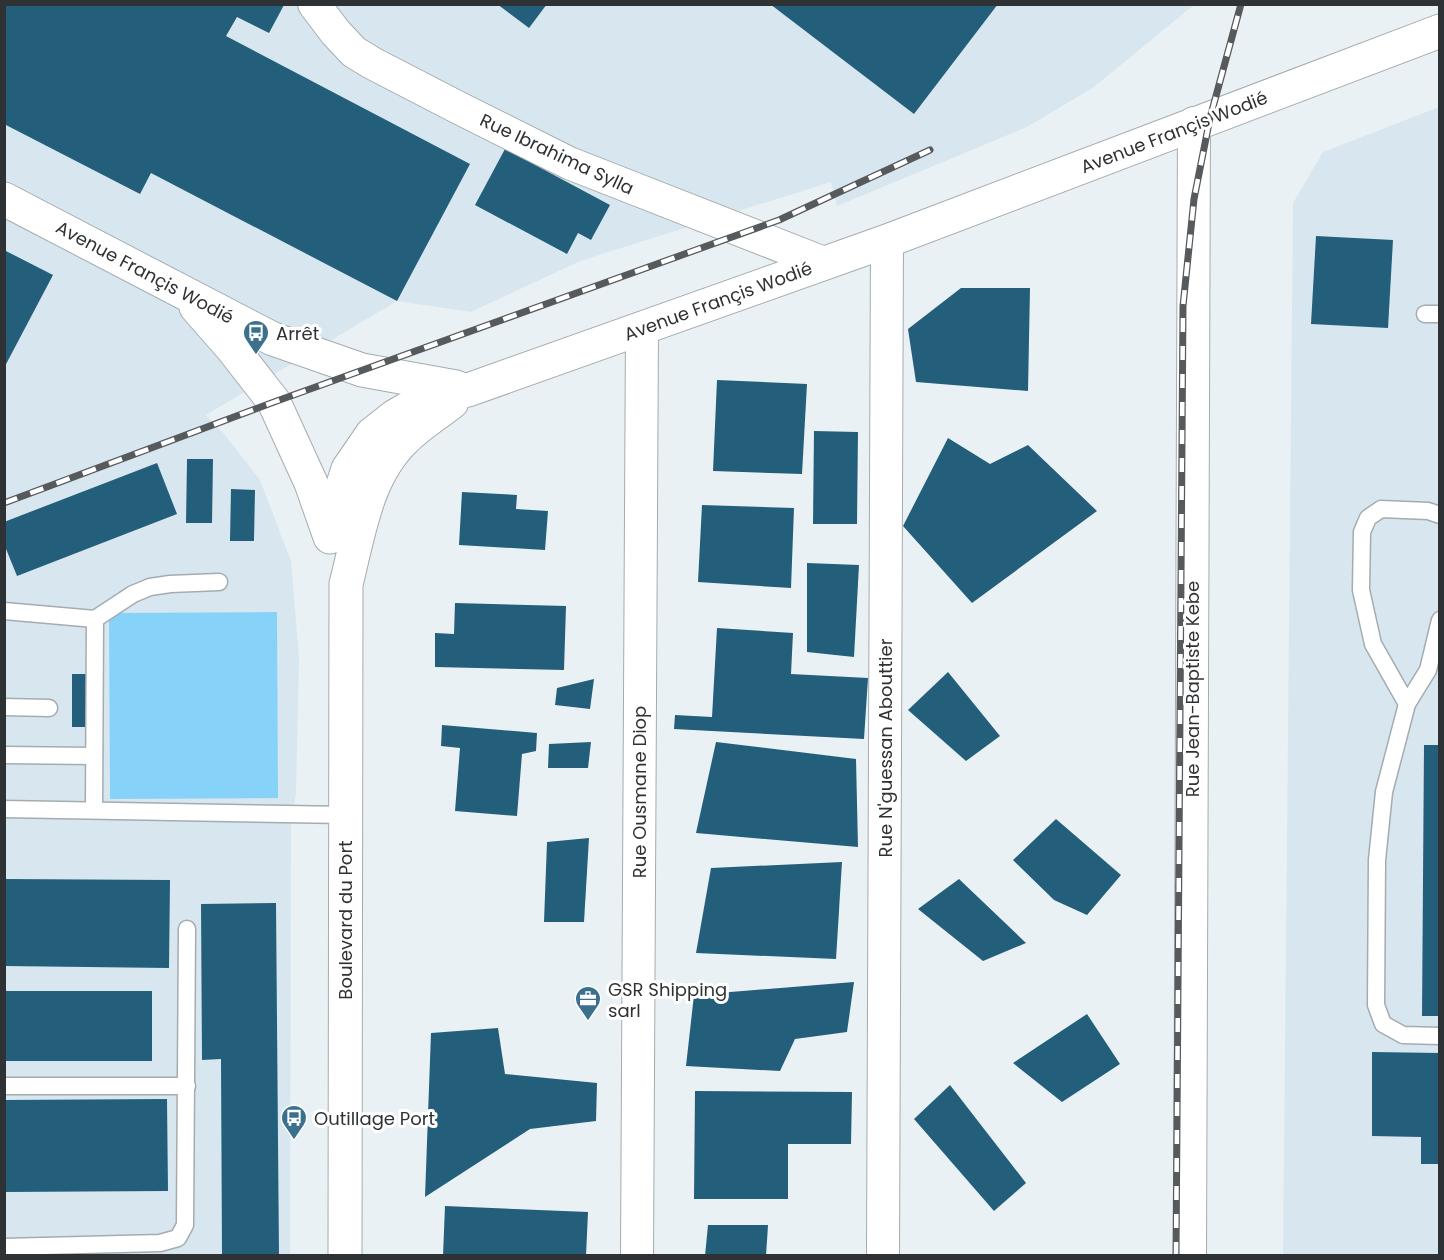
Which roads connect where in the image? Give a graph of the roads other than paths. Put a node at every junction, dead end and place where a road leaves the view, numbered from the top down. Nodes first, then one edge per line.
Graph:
1 (314, 4) edge
2 (1440, 31) edge
3 (1194, 123) junction
4 (4, 199) edge
5 (887, 241) junction
6 (824, 263) junction
7 (185, 294) junction
8 (642, 328) junction
9 (468, 390) junction
10 (1439, 516) edge
11 (328, 530) junction
12 (219, 582) dead end
13 (346, 584) junction
14 (4, 611) edge
15 (95, 619) junction
16 (1440, 620) edge
17 (1407, 704) junction
18 (4, 707) edge
19 (49, 708) dead end
20 (4, 755) edge
21 (94, 756) junction
22 (4, 809) edge
23 (94, 809) junction
24 (345, 815) junction
25 (187, 929) dead end
26 (1440, 1036) edge
27 (4, 1086) edge
28 (187, 1086) junction
29 (4, 1247) edge
30 (101, 1250) edge
31 (345, 1256) edge
32 (637, 1256) edge
33 (883, 1256) edge
34 (1190, 1256) edge

1 - 6 street, Rue Ibrahima Sylla
2 - 3 main road, Avenue Françis Wodié
3 - 5 main road, Avenue Françis Wodié
3 - 34 street, Rue Jean-Baptiste Kebe
4 - 7 main road, Avenue Françis Wodié
5 - 6 main road, Avenue Françis Wodié
5 - 33 street, Rue N'guessan Abouttier
6 - 8 main road, Avenue Françis Wodié
7 - 9 main road, Avenue Françis Wodié
7 - 11 main road, Boulevard du Port
8 - 9 main road, Avenue Françis Wodié
8 - 32 street, Rue Ousmane Diop
9 - 11 main road
9 - 13 main road, Boulevard du Port
10 - 17 lane
11 - 13 main road, Boulevard du Port
12 - 15 lane
13 - 24 main road, Boulevard du Port
14 - 15 lane
15 - 21 lane
16 - 17 lane
17 - 26 lane
18 - 19 lane
20 - 21 lane
21 - 23 lane
22 - 23 lane
23 - 24 lane
24 - 31 main road, Boulevard du Port
25 - 28 lane
27 - 28 lane
28 - 30 lane
29 - 30 lane

